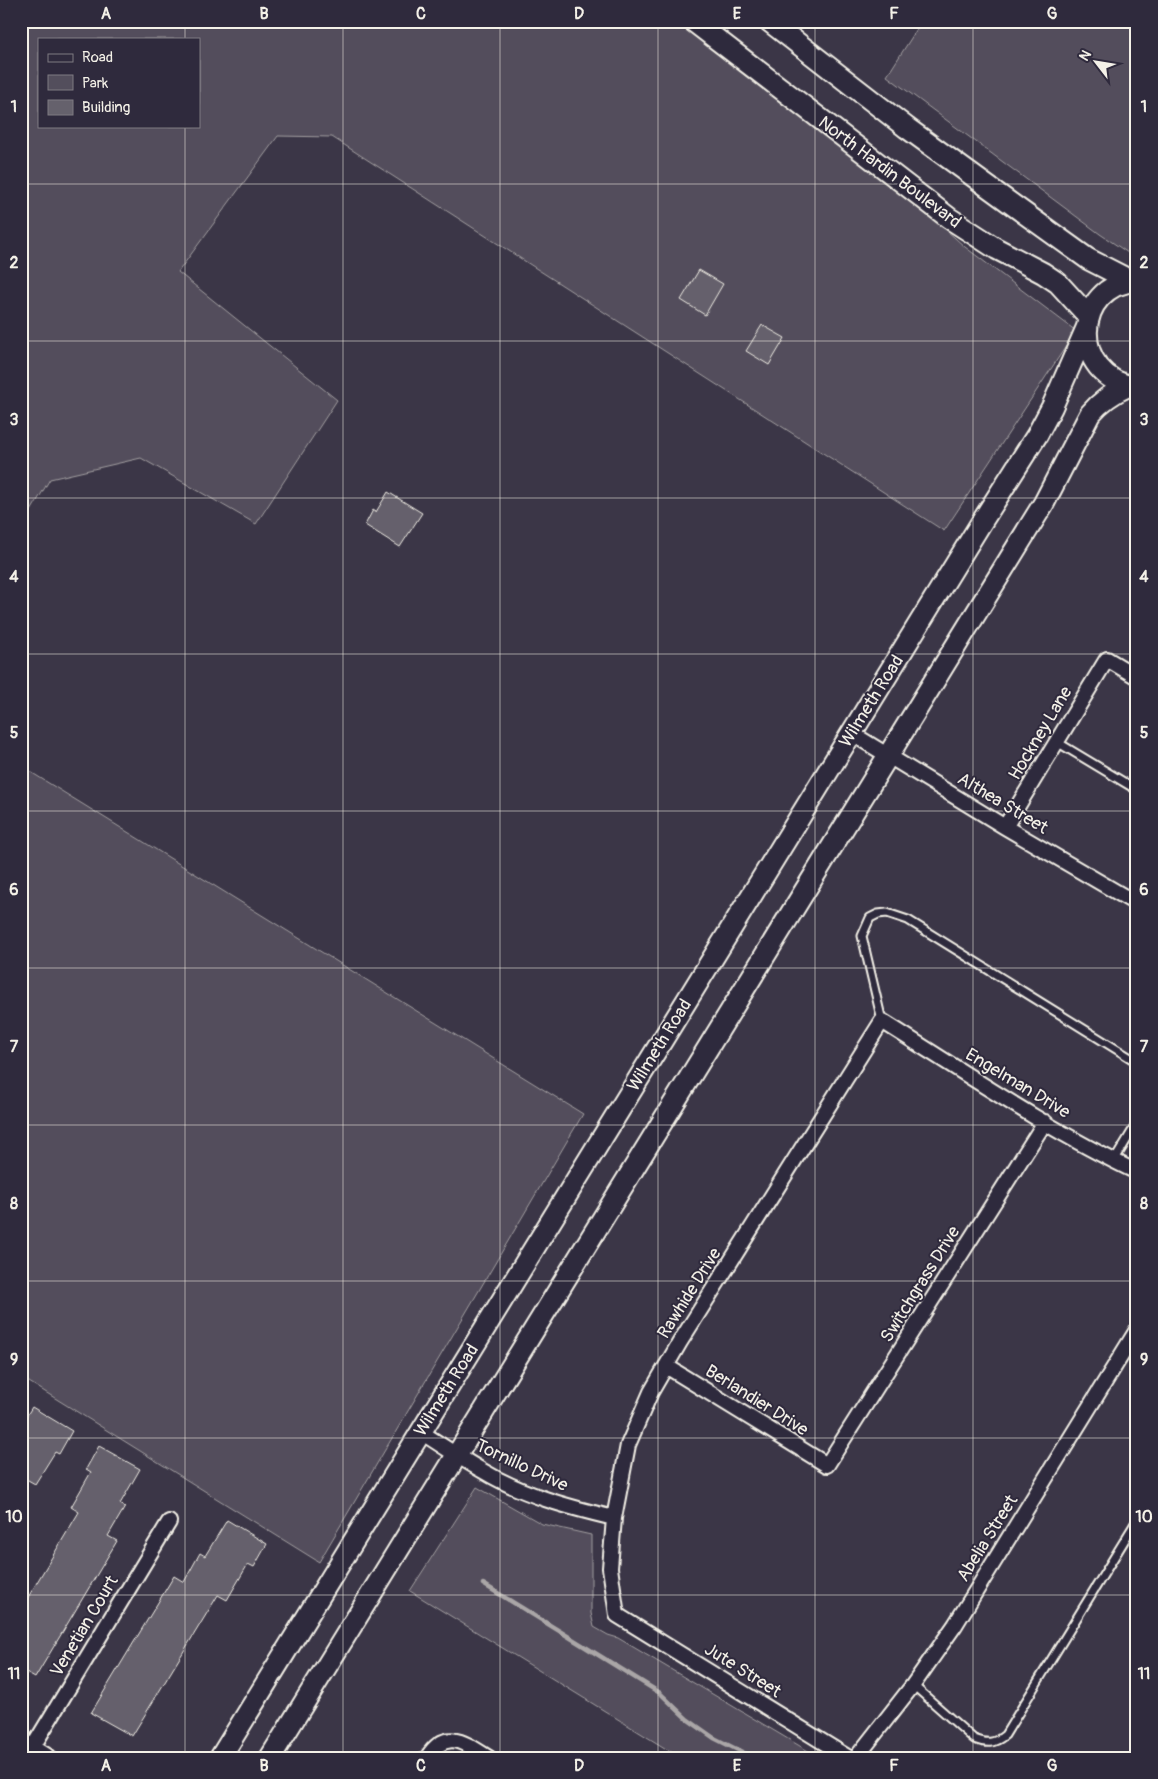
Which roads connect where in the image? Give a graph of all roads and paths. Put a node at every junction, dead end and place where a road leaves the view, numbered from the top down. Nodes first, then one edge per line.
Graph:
1 (692, 21) edge
2 (768, 21) edge
3 (1134, 281) edge
4 (1088, 322) junction
5 (1132, 386) edge
6 (1137, 678) edge
7 (852, 733) junction
8 (1057, 742) junction
9 (888, 756) junction
10 (1137, 790) edge
11 (1005, 827) junction
12 (1137, 904) edge
13 (882, 1021) junction
14 (1137, 1062) edge
15 (1045, 1122) junction
16 (1137, 1124) edge
17 (1114, 1162) junction
18 (1137, 1172) edge
19 (1137, 1330) edge
20 (666, 1366) junction
21 (421, 1432) junction
22 (457, 1454) junction
23 (827, 1465) joint
24 (614, 1518) junction
25 (1137, 1520) edge
26 (169, 1522) dead end
27 (617, 1615) joint
28 (913, 1686) junction
29 (32, 1750) edge
30 (220, 1758) edge
31 (270, 1758) edge
32 (427, 1758) edge
33 (489, 1758) edge
34 (849, 1758) edge
35 (856, 1758) edge

1 - 4 street, North Hardin Boulevard
2 - 3 street
3 - 4 street, Wilmeth Road
4 - 5 street
4 - 7 street, Wilmeth Road
5 - 9 street
6 - 8 street, Hockney Lane
7 - 9 street, Althea Street
7 - 21 street, Wilmeth Road
8 - 10 lane
8 - 11 street, Hockney Lane
9 - 11 street, Althea Street
9 - 22 street
11 - 12 street, Althea Street
13 - 14 lane
13 - 15 street, Engelman Drive
13 - 20 street, Rawhide Drive
15 - 17 street, Engelman Drive
15 - 23 street, Switchgrass Drive
16 - 17 lane
17 - 18 street, Engelman Drive
19 - 28 street, Abelia Street
20 - 23 street, Berlandier Drive
20 - 24 street, Rawhide Drive
21 - 22 street, Tornillo Drive
21 - 30 street, Wilmeth Road
22 - 24 street, Tornillo Drive
22 - 31 street
24 - 27 street, Rawhide Drive
25 - 28 lane
26 - 29 street, Venetian Court
27 - 34 street, Jute Street
28 - 35 street, Abelia Street
32 - 33 street

